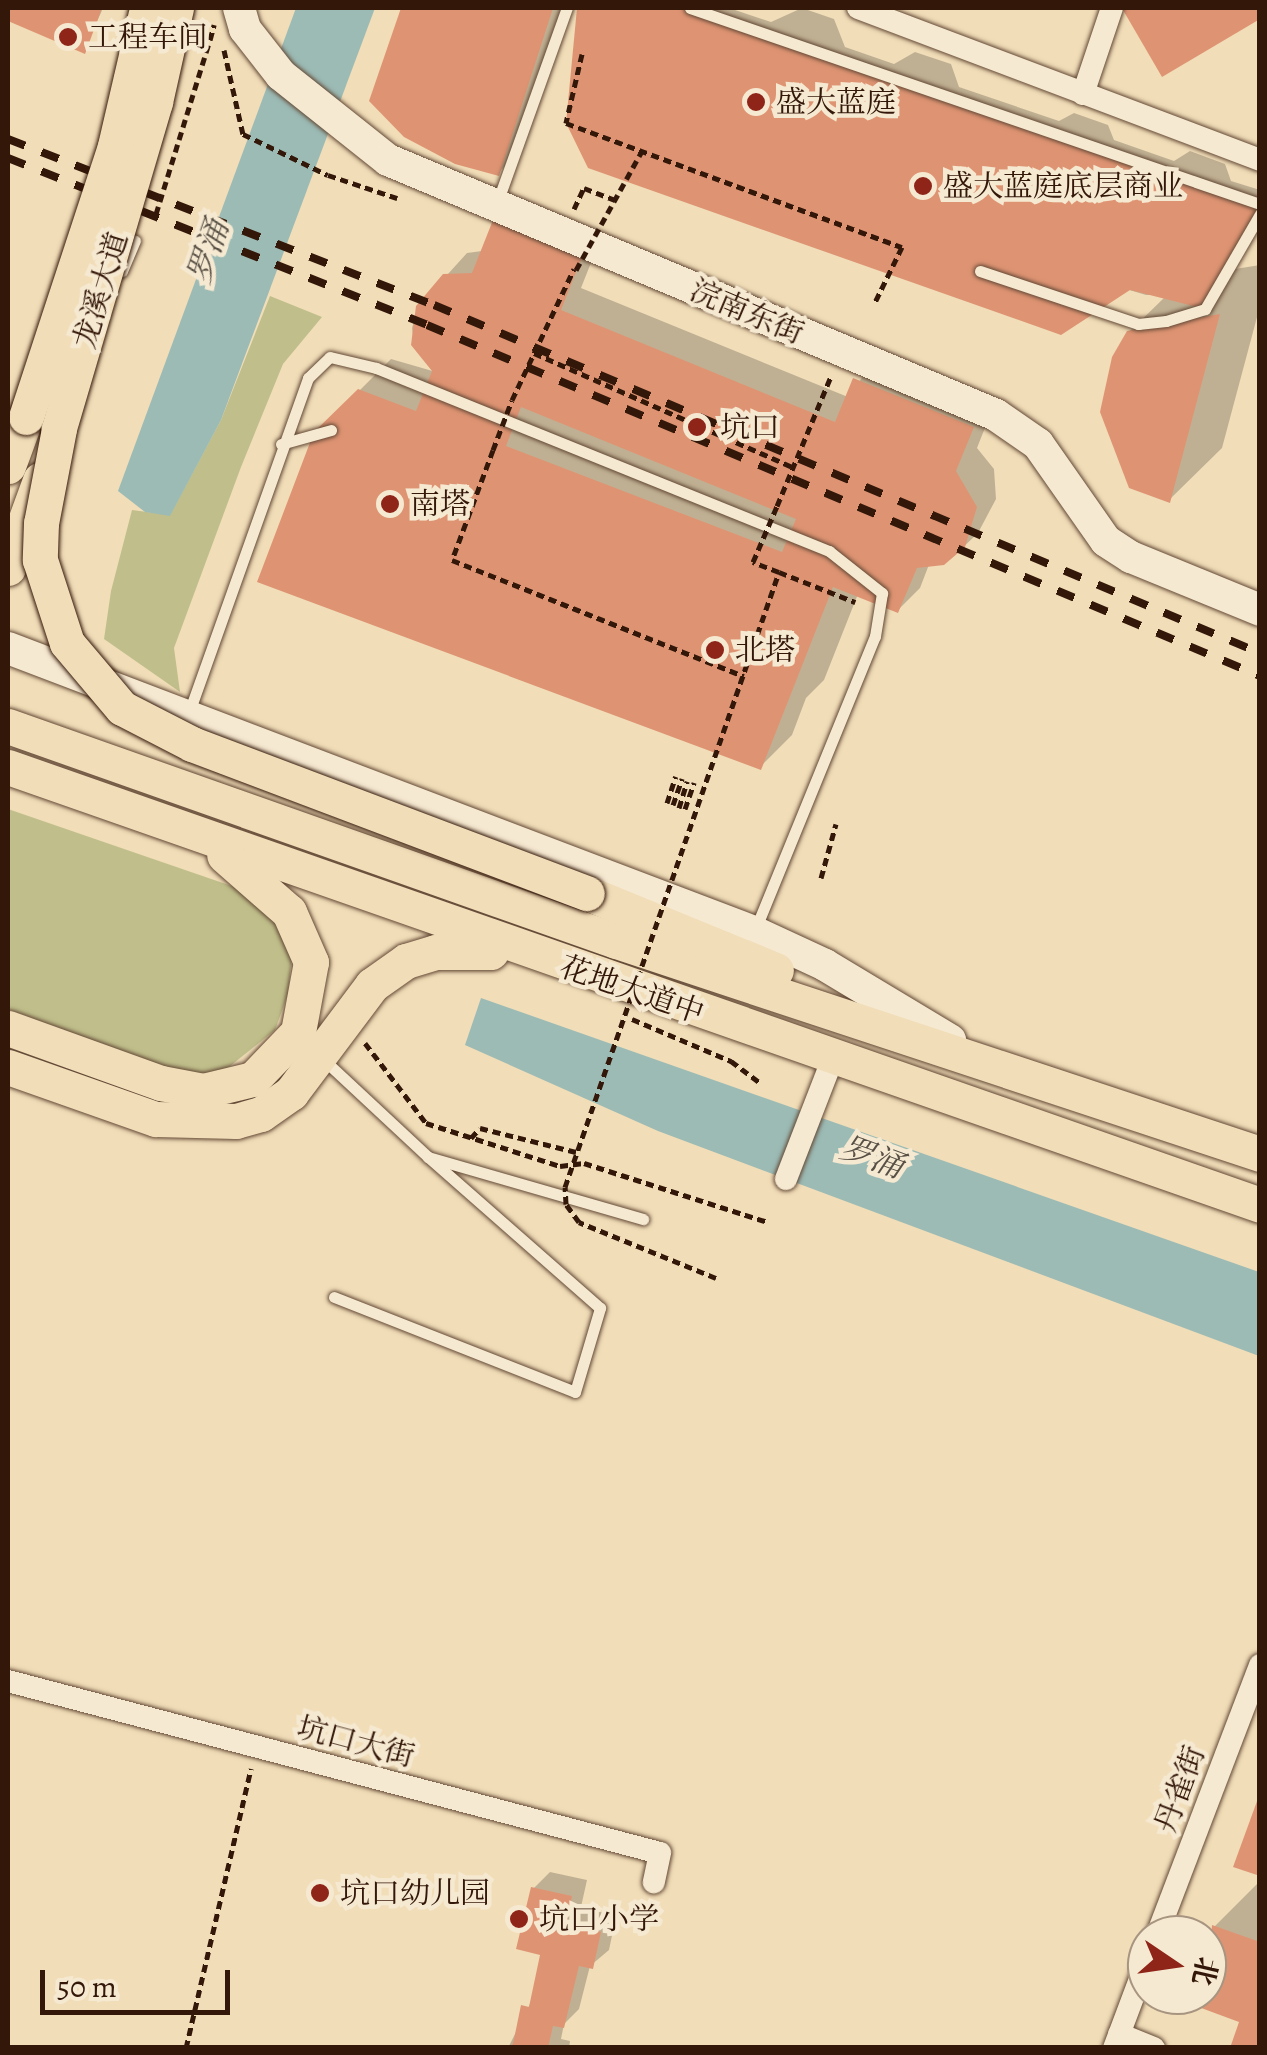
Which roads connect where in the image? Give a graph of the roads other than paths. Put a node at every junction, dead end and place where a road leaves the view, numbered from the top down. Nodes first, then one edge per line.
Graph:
1 (147, 8) edge
2 (176, 8) edge
3 (566, 8) edge
4 (690, 8) edge
5 (858, 8) edge
6 (1112, 8) edge
7 (230, 13) edge
8 (1083, 94) junction
9 (1260, 160) edge
10 (1260, 204) edge
11 (496, 207) junction
12 (1260, 214) edge
13 (135, 241) dead end
14 (980, 272) dead end
15 (43, 423) junction
16 (331, 430) dead end
17 (281, 444) junction
18 (8, 452) edge
19 (8, 466) edge
20 (8, 531) edge
21 (8, 568) edge
22 (1260, 610) edge
23 (8, 648) edge
24 (188, 716) junction
25 (8, 726) edge
26 (8, 768) edge
27 (182, 828) junction
28 (754, 932) junction
29 (532, 956) junction
30 (8, 1028) edge
31 (950, 1040) junction
32 (285, 1050) junction
33 (320, 1056) junction
34 (833, 1058) junction
35 (8, 1066) edge
36 (1037, 1075) junction
37 (1260, 1154) edge
38 (428, 1156) junction
39 (786, 1180) dead end
40 (1260, 1205) edge
41 (643, 1218) dead end
42 (334, 1296) dead end
43 (1260, 1665) edge
44 (8, 1681) edge
45 (654, 1882) dead end
46 (1165, 1915) edge
47 (1127, 2012) edge
48 (1116, 2041) edge
49 (1154, 2048) edge

1 - 15 main road, 龙溪大道, bridge
2 - 15 main road, 龙溪大道, bridge
3 - 11 lane
4 - 10 lane
5 - 8 street
6 - 8 street
7 - 11 street, 浣南东街
8 - 9 street
11 - 22 street, 浣南东街
12 - 14 lane
13 - 20 lane
15 - 18 main road
15 - 19 main road, 龙溪大道
15 - 21 main road, 龙溪大道, bridge
15 - 31 main road, bridge
16 - 17 lane
17 - 24 lane
17 - 28 lane
23 - 24 street
24 - 28 street
25 - 36 main road, 花地大道中
26 - 27 main road, 花地大道中
27 - 29 main road, 花地大道中
27 - 32 main road
28 - 31 street
29 - 33 main road
29 - 34 main road, 花地大道中
30 - 32 main road
31 - 36 main road
32 - 33 lane
33 - 35 main road
33 - 38 lane
34 - 39 street
34 - 40 main road, 花地大道中
36 - 37 main road, 花地大道中
38 - 41 lane
38 - 42 lane
43 - 46 street, 丹雀街
44 - 45 street, 坑口大街
47 - 48 street
48 - 49 street

